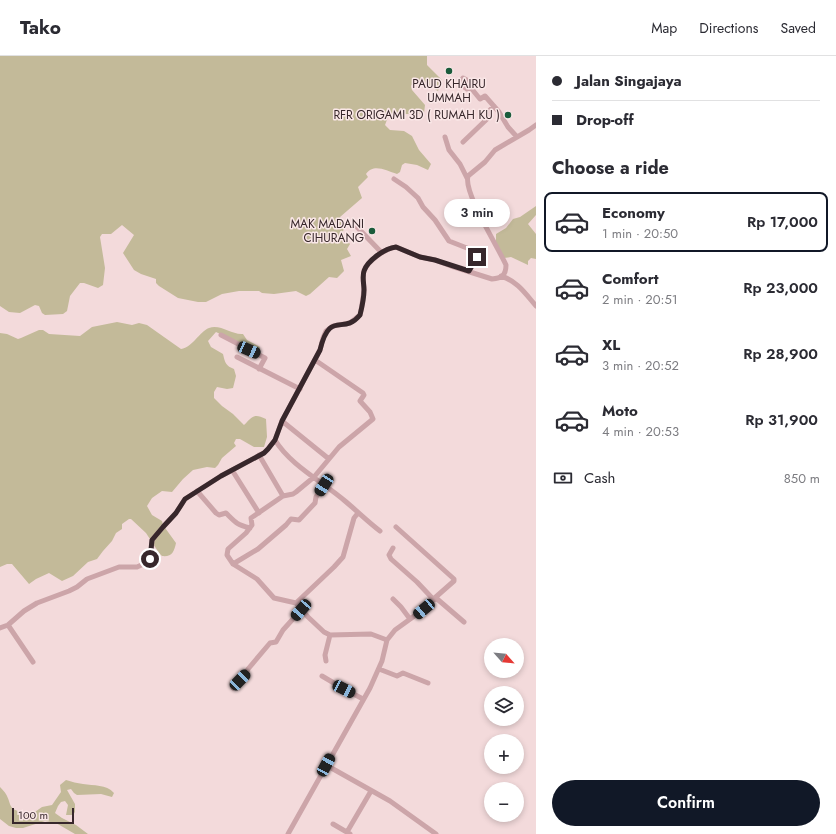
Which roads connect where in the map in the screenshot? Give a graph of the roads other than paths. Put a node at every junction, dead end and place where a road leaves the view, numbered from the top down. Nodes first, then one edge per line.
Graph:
1 (470, 87) dead end
2 (494, 106) junction
3 (536, 125) edge
4 (445, 137) dead end
5 (517, 137) junction
6 (463, 142) dead end
7 (467, 178) junction
8 (394, 179) dead end
9 (357, 227) dead end
10 (382, 252) junction
11 (469, 271) junction
12 (501, 276) junction
13 (536, 306) edge
14 (220, 335) dead end
15 (237, 357) dead end
16 (315, 360) junction
17 (259, 369) junction
18 (300, 389) junction
19 (282, 421) junction
20 (275, 440) junction
21 (258, 455) junction
22 (329, 459) junction
23 (232, 470) junction
24 (314, 478) junction
25 (324, 485) junction
26 (197, 490) junction
27 (283, 496) junction
28 (258, 513) junction
29 (358, 513) junction
30 (396, 527) dead end
31 (250, 528) junction
32 (380, 531) dead end
33 (393, 548) dead end
34 (233, 564) junction
35 (393, 599) dead end
36 (435, 599) junction
37 (296, 603) junction
38 (301, 610) junction
39 (410, 619) junction
40 (464, 622) dead end
41 (8, 625) junction
42 (0, 628) edge
43 (330, 635) junction
44 (387, 640) junction
45 (326, 661) dead end
46 (34, 662) dead end
47 (379, 669) junction
48 (322, 676) dead end
49 (428, 683) dead end
50 (233, 688) dead end
51 (363, 698) junction
52 (326, 765) junction
53 (371, 791) junction
54 (333, 824) dead end
55 (349, 833) edge
56 (288, 834) edge
57 (436, 834) edge

1 - 2 street
2 - 5 street
2 - 6 street
3 - 5 street
4 - 7 street
5 - 7 street
7 - 12 street
8 - 11 street
9 - 10 street
10 - 11 street
10 - 16 street
11 - 12 street
12 - 13 street
14 - 17 street
15 - 17 street
16 - 18 street
16 - 22 street
17 - 18 street
18 - 19 street
19 - 20 street
19 - 22 street
20 - 21 street
20 - 24 street
21 - 23 street
21 - 27 street
22 - 24 street
23 - 26 street
23 - 28 street
24 - 25 street
24 - 27 street
25 - 29 street
25 - 34 street
26 - 31 street
26 - 41 street
27 - 28 street
28 - 31 street
29 - 32 street
29 - 37 street
30 - 36 street
31 - 34 street
33 - 36 street
34 - 37 street
35 - 39 street
36 - 39 street
36 - 40 street
37 - 38 street
38 - 43 street
38 - 50 street
39 - 44 street
41 - 42 street
41 - 46 street
43 - 44 street
43 - 45 street
44 - 47 street
47 - 49 street
47 - 51 street
48 - 51 street
51 - 52 street
52 - 53 street
52 - 56 street
53 - 55 street
53 - 57 street
54 - 55 street

